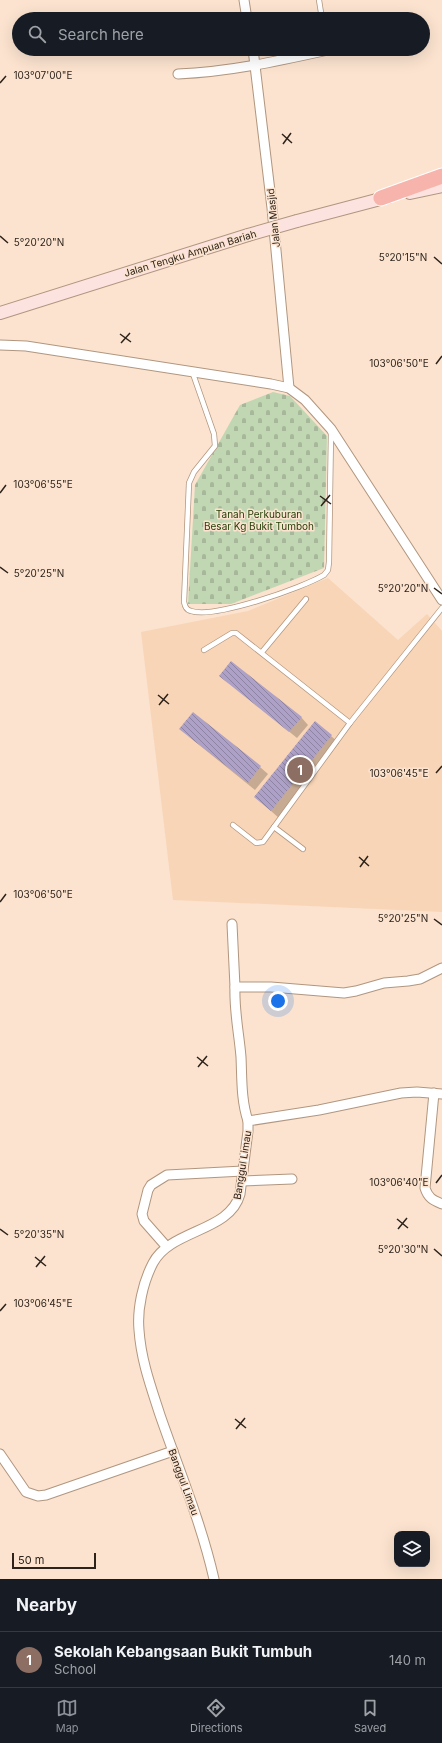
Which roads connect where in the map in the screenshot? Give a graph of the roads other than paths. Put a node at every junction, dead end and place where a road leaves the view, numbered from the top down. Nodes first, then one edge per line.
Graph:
1 (244, 0) edge
2 (319, 0) edge
3 (246, 12) edge
4 (321, 12) edge
5 (254, 56) edge
6 (298, 56) edge
7 (256, 66) junction
8 (178, 74) dead end
9 (441, 184) edge
10 (381, 198) joint
11 (0, 313) edge
12 (0, 345) edge
13 (192, 372) junction
14 (289, 388) junction
15 (331, 429) junction
16 (306, 599) dead end
17 (442, 600) edge
18 (442, 608) edge
19 (204, 650) dead end
20 (262, 652) junction
21 (350, 723) junction
22 (233, 825) dead end
23 (274, 827) junction
24 (303, 849) dead end
25 (232, 924) dead end
26 (442, 968) edge
27 (235, 987) junction
28 (438, 1094) edge
29 (248, 1121) junction
30 (243, 1171) junction
31 (292, 1179) dead end
32 (242, 1181) junction
33 (442, 1204) edge
34 (166, 1246) junction
35 (173, 1451) junction
36 (0, 1454) edge
37 (214, 1579) edge

1 - 3 street
2 - 4 lane
5 - 7 street, Jalan Masjid
6 - 7 street
7 - 8 street
7 - 14 street, Jalan Masjid
9 - 10 highway
10 - 11 main road, Jalan Tengku Ampuan Bariah, bridge
12 - 13 street
13 - 14 street
13 - 15 lane
14 - 15 street
15 - 17 street
16 - 20 lane
18 - 21 lane
19 - 20 lane
20 - 21 lane
21 - 23 lane
22 - 23 lane
23 - 24 lane
25 - 27 street
26 - 27 street
27 - 29 street
28 - 29 street, Banggul Limau
28 - 33 street
29 - 30 street, Banggul Limau
30 - 32 street, Banggul Limau
30 - 34 street
31 - 32 street
32 - 34 street, Banggul Limau
34 - 35 street, Banggul Limau
35 - 36 street
35 - 37 street, Banggul Limau

